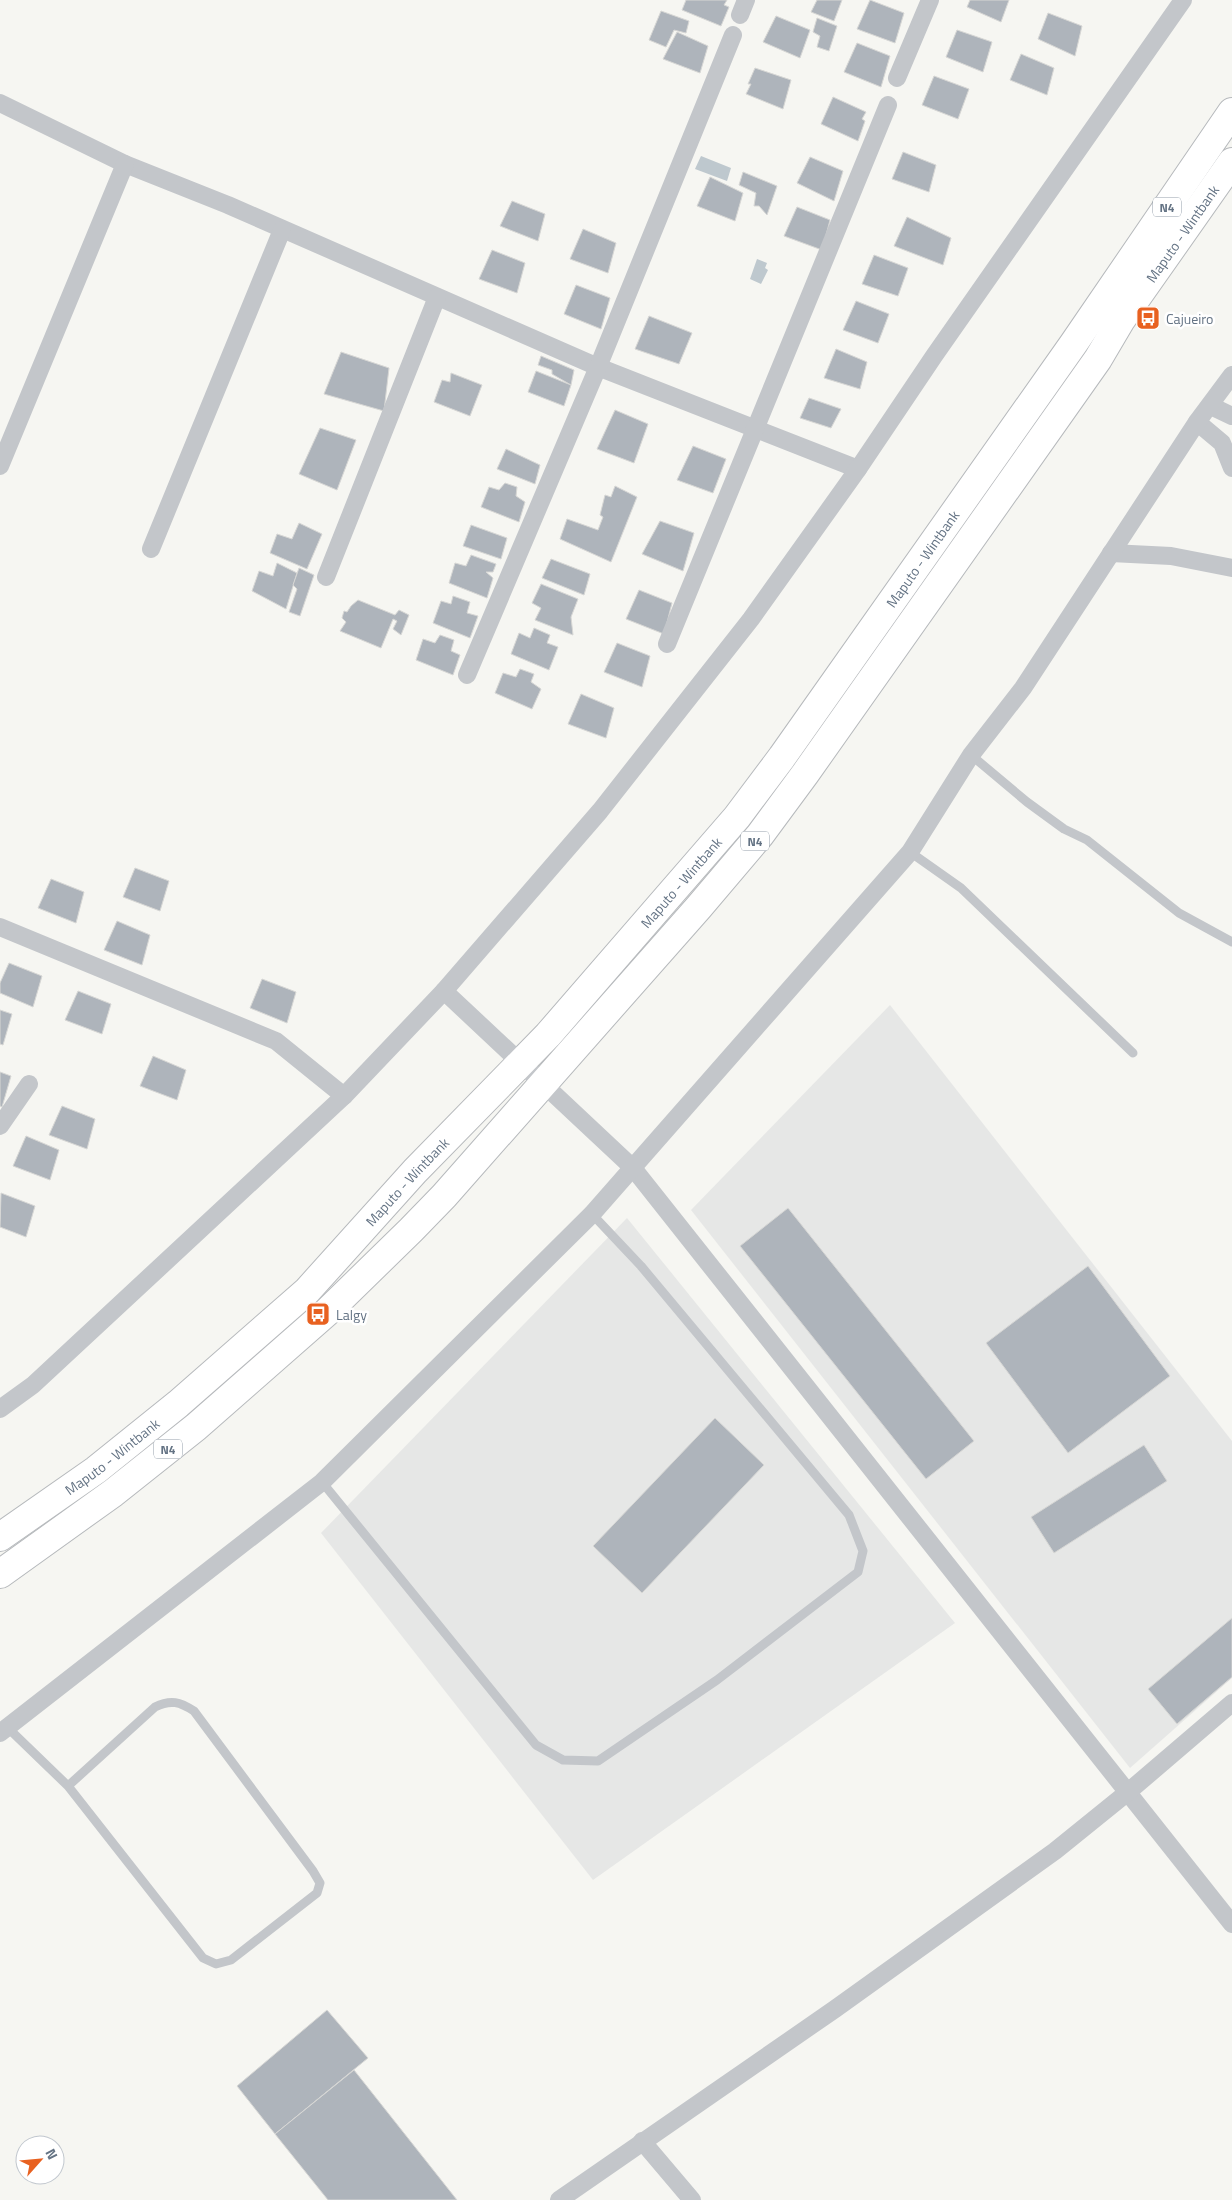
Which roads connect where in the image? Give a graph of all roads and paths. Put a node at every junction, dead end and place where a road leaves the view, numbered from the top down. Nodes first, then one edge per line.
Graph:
1 (930, 0) edge
2 (1183, 0) edge
3 (733, 35) dead end
4 (897, 78) dead end
5 (0, 103) edge
6 (888, 105) dead end
7 (1232, 112) edge
8 (1232, 162) edge
9 (125, 164) junction
10 (282, 230) junction
11 (437, 296) junction
12 (598, 367) junction
13 (1232, 375) edge
14 (1210, 406) junction
15 (1232, 416) edge
16 (1197, 422) junction
17 (756, 429) junction
18 (0, 466) edge
19 (1232, 468) edge
20 (858, 470) junction
21 (151, 550) dead end
22 (1111, 553) junction
23 (1232, 568) edge
24 (326, 577) dead end
25 (667, 644) dead end
26 (467, 675) dead end
27 (970, 755) junction
28 (910, 852) junction
29 (0, 927) edge
30 (1232, 942) edge
31 (444, 991) junction
32 (1133, 1053) dead end
33 (521, 1063) junction
34 (543, 1083) junction
35 (29, 1084) dead end
36 (344, 1096) junction
37 (0, 1126) edge
38 (633, 1168) junction
39 (592, 1214) junction
40 (0, 1409) edge
41 (322, 1482) junction
42 (0, 1537) edge
43 (0, 1574) edge
44 (1232, 1703) edge
45 (4, 1731) edge
46 (68, 1786) junction
47 (1128, 1792) junction
48 (1232, 1924) edge
49 (642, 2141) junction
50 (559, 2200) edge
51 (692, 2200) edge

1 - 4 street
2 - 20 street
3 - 12 street
5 - 9 street
6 - 17 street
7 - 33 highway, Maputo - Wintbank / N4
8 - 34 highway, Maputo - Wintbank / N4
9 - 10 street
9 - 18 street
10 - 11 street
10 - 21 street
11 - 12 street
11 - 24 street
12 - 17 street
12 - 26 street
13 - 14 street
14 - 15 street
14 - 16 street
16 - 19 street
16 - 22 street
17 - 20 street
17 - 25 street
20 - 31 street
22 - 23 street
22 - 27 street
27 - 28 street
27 - 30 lane
28 - 32 lane
28 - 38 street
29 - 36 street
31 - 33 street
31 - 36 street
33 - 34 street
33 - 42 highway, Maputo - Wintbank / N4
34 - 38 street
34 - 43 highway, Maputo - Wintbank / N4
35 - 37 street
36 - 40 street
38 - 39 street
38 - 47 street
39 - 41 street
39 - 41 lane
41 - 45 street
44 - 47 street
45 - 46 lane
46 - 46 lane
47 - 48 street
47 - 49 street
49 - 50 street
49 - 51 street

